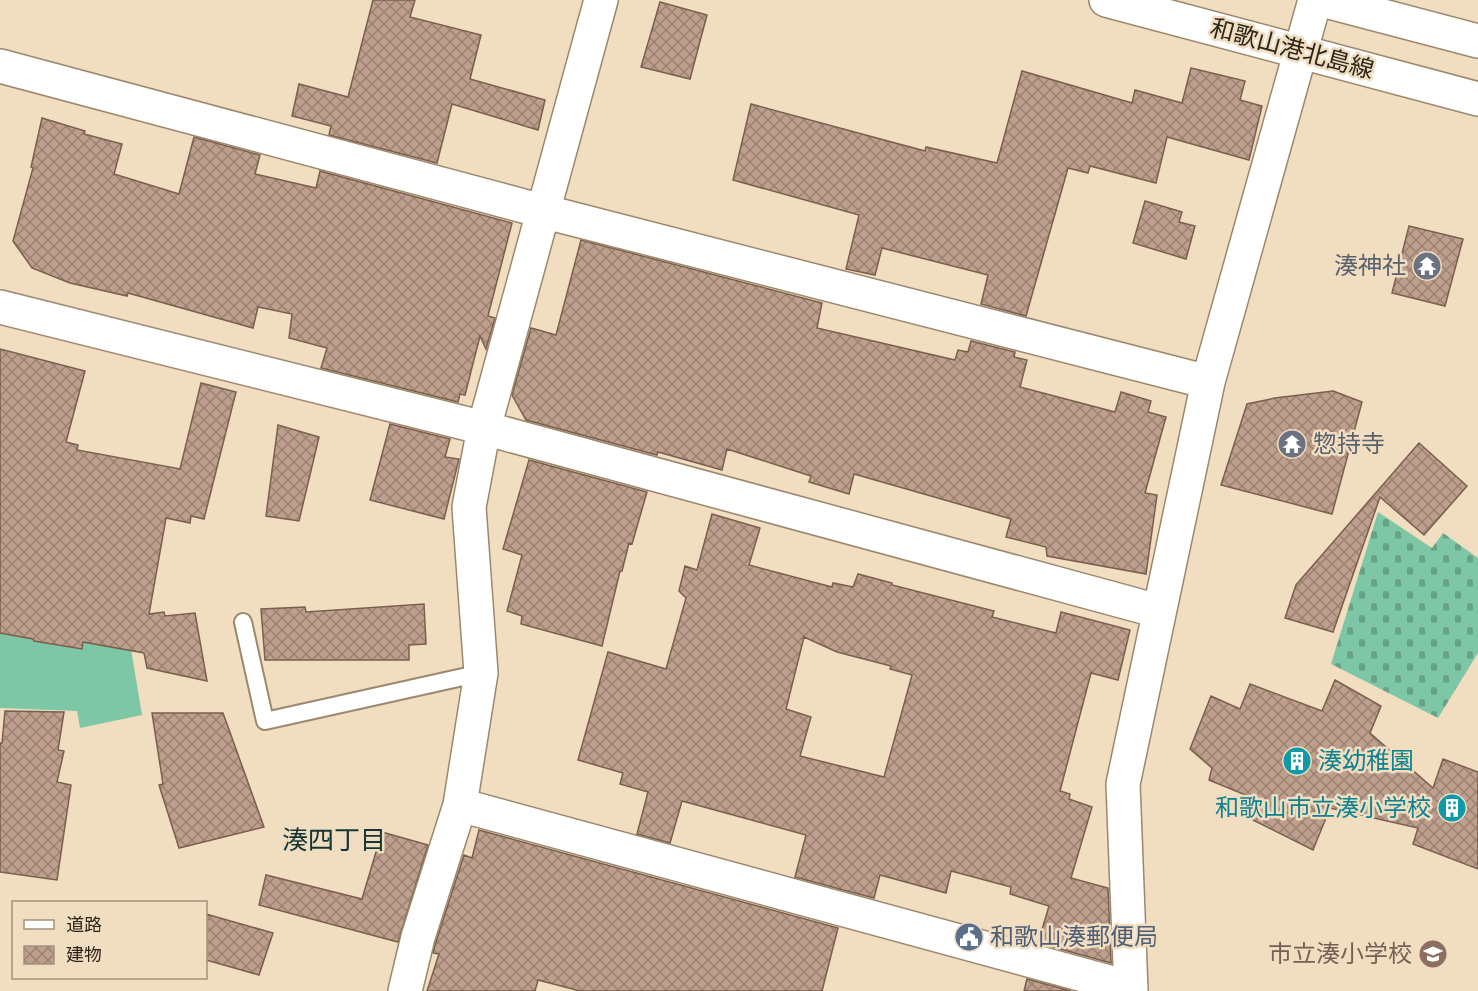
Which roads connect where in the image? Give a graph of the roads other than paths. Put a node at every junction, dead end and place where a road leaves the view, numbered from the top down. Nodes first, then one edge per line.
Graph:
1 (601, 0) edge
2 (1106, 0) edge
3 (1315, 0) edge
4 (1322, 0) edge
5 (1478, 41) edge
6 (1301, 51) junction
7 (0, 68) edge
8 (1478, 99) edge
9 (542, 211) junction
10 (0, 307) edge
11 (1208, 382) junction
12 (484, 428) junction
13 (1158, 611) junction
14 (243, 622) dead end
15 (481, 673) junction
16 (460, 805) junction
17 (1131, 990) edge
18 (405, 991) edge

1 - 9 street
2 - 6 street, 和歌山港北島線
3 - 6 street
4 - 5 street
6 - 8 street, 和歌山港北島線
6 - 11 street
7 - 9 street
9 - 11 street
9 - 12 street
10 - 12 street
11 - 13 street
12 - 13 street
12 - 15 street
13 - 17 street
14 - 15 lane
15 - 16 street
16 - 17 street
16 - 18 street

